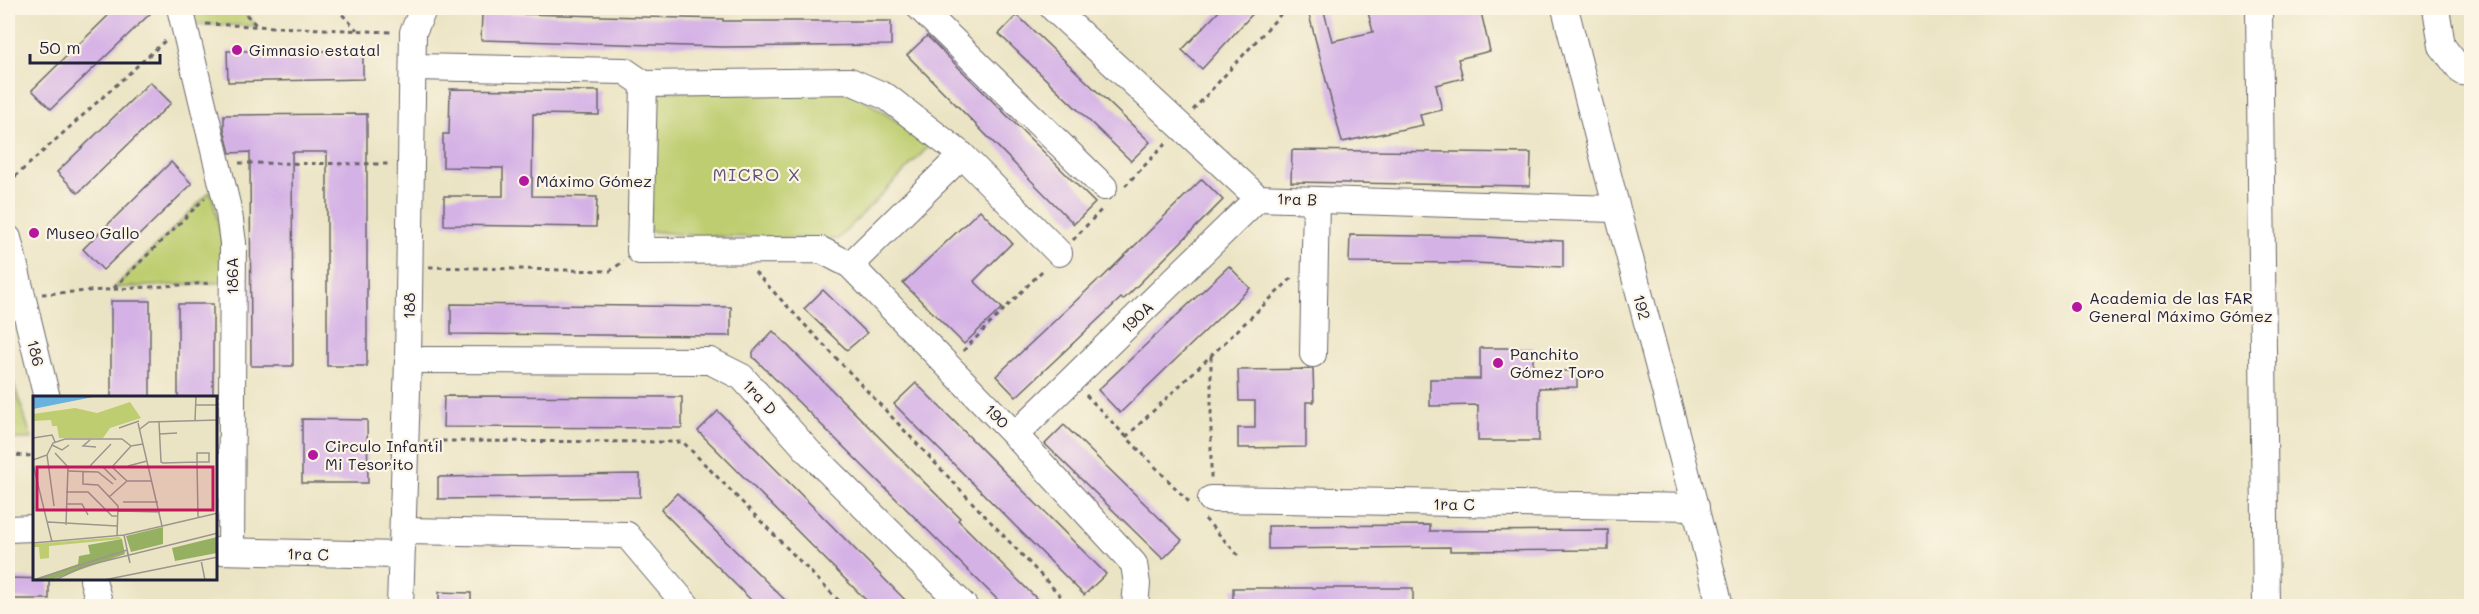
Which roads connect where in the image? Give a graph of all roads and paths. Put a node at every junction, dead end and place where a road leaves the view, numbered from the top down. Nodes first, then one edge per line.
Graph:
1 (180, 8) edge
2 (240, 8) edge
3 (336, 8) edge
4 (424, 8) edge
5 (920, 8) edge
6 (1053, 8) edge
7 (1565, 8) edge
8 (2259, 8) edge
9 (2436, 8) edge
10 (257, 26) dead end
11 (357, 30) dead end
12 (413, 66) junction
13 (2472, 73) edge
14 (644, 84) junction
15 (962, 155) junction
16 (411, 164) junction
17 (219, 173) junction
18 (1104, 187) dead end
19 (1258, 198) junction
20 (1316, 200) junction
21 (1615, 208) junction
22 (8, 238) edge
23 (733, 249) junction
24 (640, 251) junction
25 (1059, 253) dead end
26 (1315, 256) junction
27 (850, 265) junction
28 (410, 267) junction
29 (232, 282) junction
30 (114, 288) junction
31 (21, 296) junction
32 (1313, 354) dead end
33 (1211, 356) junction
34 (408, 360) junction
35 (1072, 380) junction
36 (46, 396) edge
37 (1015, 435) junction
38 (1126, 437) junction
39 (405, 441) junction
40 (8, 455) edge
41 (33, 456) edge
42 (1696, 507) junction
43 (1203, 509) junction
44 (1211, 526) junction
45 (33, 528) edge
46 (8, 529) edge
47 (402, 543) junction
48 (224, 551) edge
49 (1239, 555) dead end
50 (94, 581) edge
51 (100, 606) edge
52 (400, 606) edge
53 (687, 606) edge
54 (844, 606) edge
55 (964, 606) edge
56 (1070, 606) edge
57 (1135, 606) edge
58 (1720, 606) edge
59 (2266, 606) edge

1 - 17 street, 186A
2 - 10 path
3 - 11 path
4 - 12 street, 188
5 - 18 street
6 - 19 street, 1ra B
7 - 21 street, 192
8 - 59 street
9 - 13 street
12 - 14 street
12 - 16 street, 188
14 - 15 street
14 - 24 street
15 - 25 street
15 - 27 street
16 - 17 path
16 - 28 street, 188
17 - 29 street, 186A
17 - 30 path
19 - 20 street, 1ra B
19 - 35 street, 190A
20 - 21 street, 1ra B
20 - 26 street
21 - 42 street, 192
22 - 31 street, 186
23 - 24 street
23 - 27 street, 190
23 - 56 path
24 - 28 path
26 - 32 street
26 - 33 path
27 - 37 street, 190
28 - 34 street, 188
29 - 30 path
29 - 48 street, 186A
30 - 31 path
31 - 36 street, 186
33 - 38 path
33 - 43 path
34 - 39 street, 188
34 - 55 street, 1ra D
35 - 37 street, 190A
35 - 38 path
37 - 57 street, 190
38 - 43 path
39 - 47 street, 188
39 - 54 path
40 - 41 path
42 - 43 street, 1ra C
42 - 58 street, 192
43 - 44 path
43 - 44 path
44 - 49 path
45 - 46 street
47 - 48 street, 1ra C
47 - 52 street, 188
47 - 53 street, 1ra C
50 - 51 street

